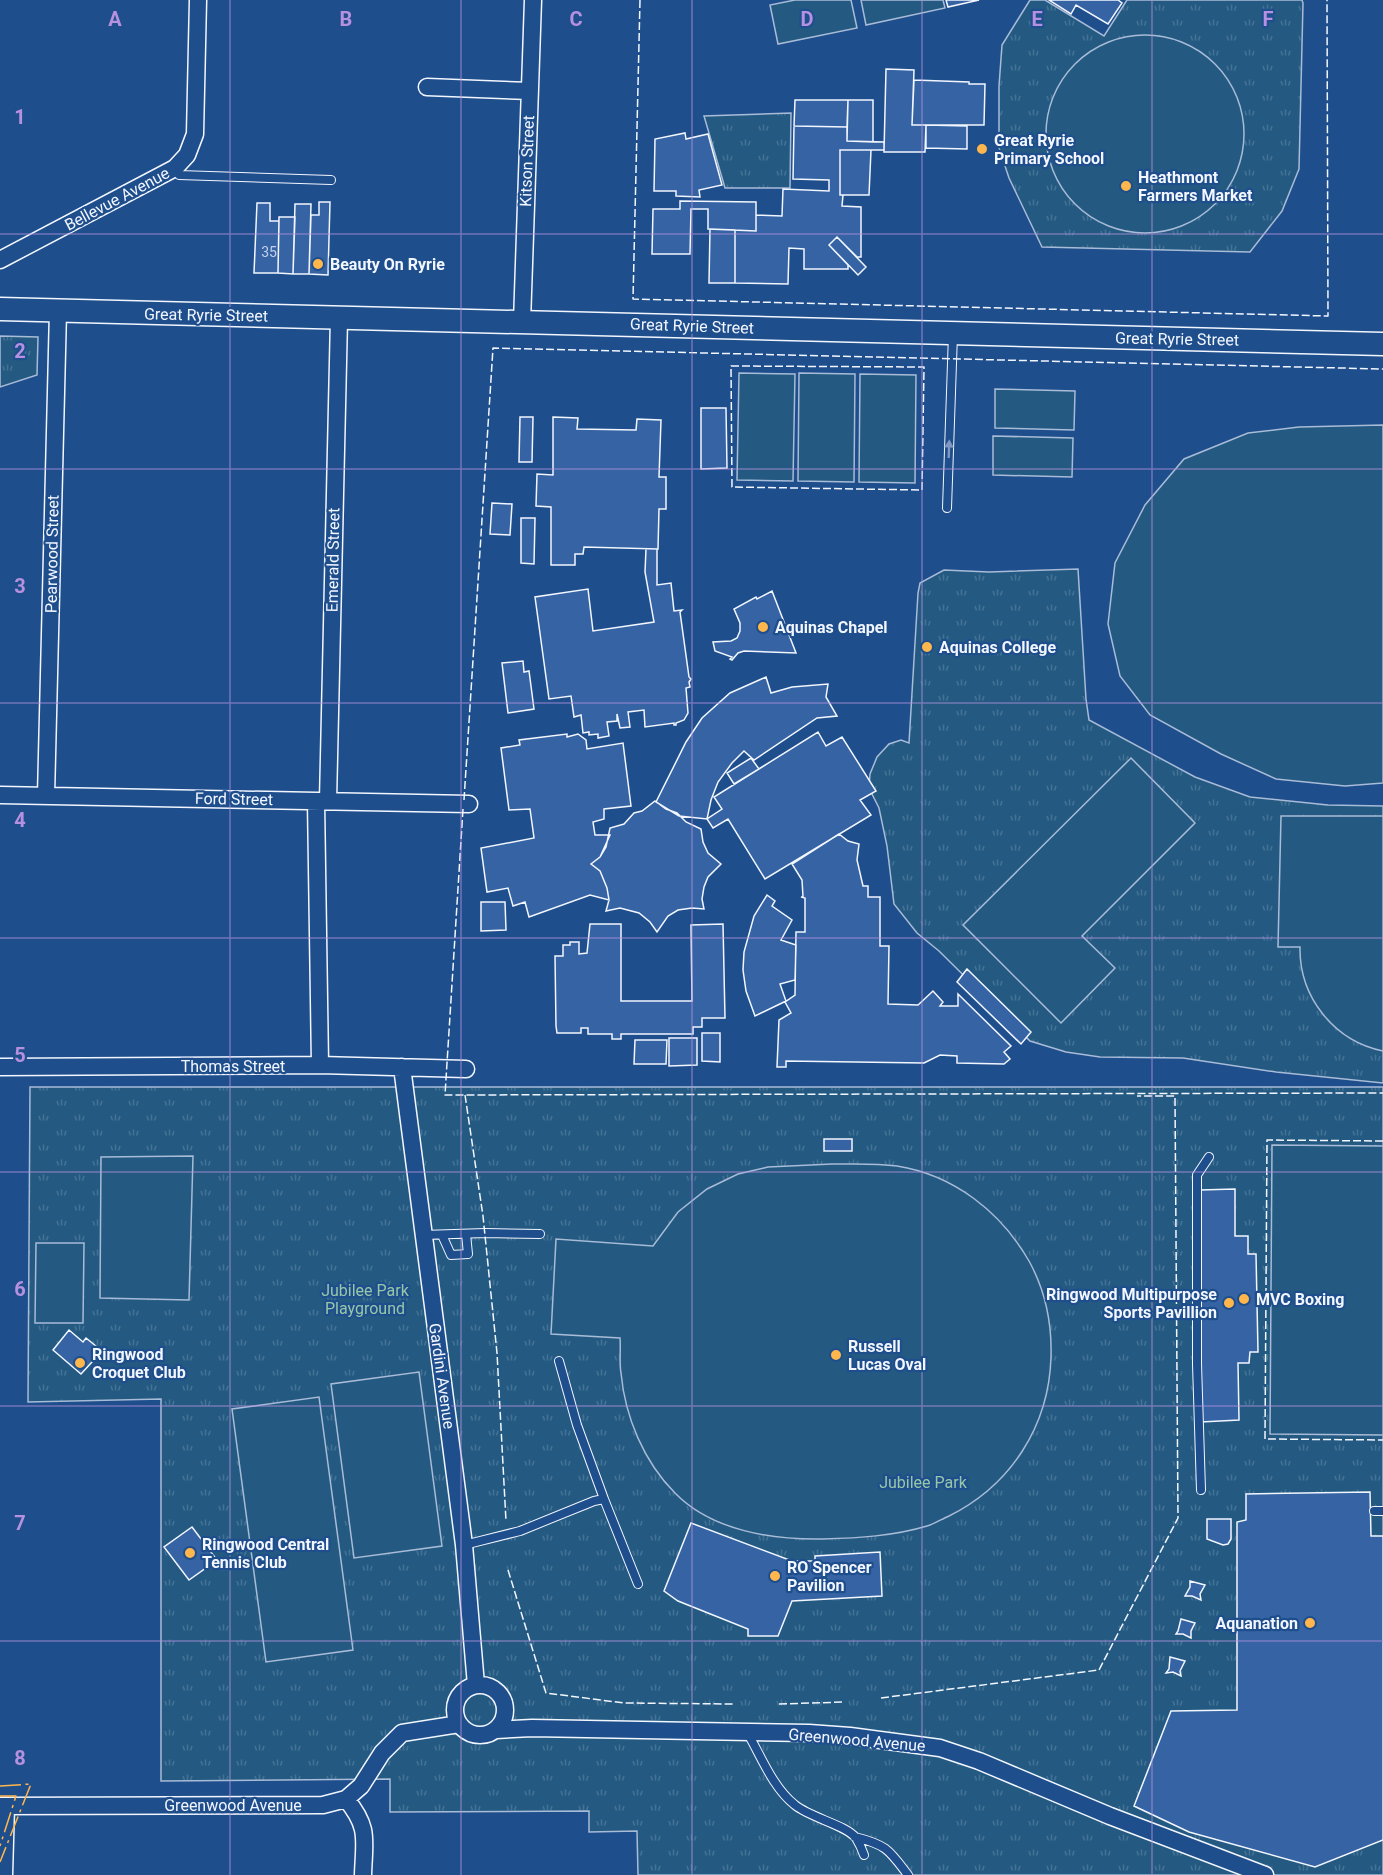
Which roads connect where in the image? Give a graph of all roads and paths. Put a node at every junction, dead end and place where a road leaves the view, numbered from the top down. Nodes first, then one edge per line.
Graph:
1 (198, 0) edge
2 (532, 0) edge
3 (427, 87) dead end
4 (530, 92) junction
5 (175, 168) junction
6 (331, 180) dead end
7 (0, 260) edge
8 (0, 309) edge
9 (58, 311) junction
10 (339, 318) junction
11 (522, 322) junction
12 (953, 332) junction
13 (1383, 344) edge
14 (947, 508) dead end
15 (0, 795) edge
16 (46, 796) junction
17 (322, 801) junction
18 (472, 805) dead end
19 (320, 1065) junction
20 (0, 1067) edge
21 (402, 1067) junction
22 (466, 1069) dead end
23 (1209, 1157) dead end
24 (466, 1234) junction
25 (540, 1234) dead end
26 (423, 1235) junction
27 (442, 1235) junction
28 (559, 1361) dead end
29 (1201, 1490) dead end
30 (604, 1499) junction
31 (464, 1545) junction
32 (638, 1584) dead end
33 (476, 1685) junction
34 (455, 1707) junction
35 (505, 1709) junction
36 (459, 1724) junction
37 (435, 1728) junction
38 (532, 1728) junction
39 (496, 1730) junction
40 (747, 1732) junction
41 (346, 1799) junction
42 (3, 1806) edge
43 (855, 1837) junction
44 (864, 1854) dead end
45 (4, 1875) edge
46 (363, 1875) edge
47 (908, 1875) edge
48 (1265, 1875) edge

1 - 5 street, Bellevue Avenue
2 - 4 street, Kitson Street
3 - 4 street
4 - 11 street, Kitson Street
5 - 6 lane
5 - 7 street, Bellevue Avenue
8 - 9 main road, Great Ryrie Street
9 - 10 main road, Great Ryrie Street
9 - 16 street, Pearwood Street
10 - 11 main road, Great Ryrie Street
10 - 17 street, Emerald Street
11 - 12 main road, Great Ryrie Street
12 - 13 main road, Great Ryrie Street
14 -> 12 lane
15 - 16 street, Ford Street
16 - 17 street, Ford Street
17 - 18 street, Ford Street
17 - 19 street, Emerald Street
19 - 20 street, Thomas Street
19 - 21 street, Thomas Street
21 - 22 street, Thomas Street
21 - 26 street, Gardini Avenue
23 - 29 lane
24 - 25 lane
24 - 27 lane
24 - 27 lane
26 - 27 lane
26 - 31 street, Gardini Avenue
28 - 30 lane
30 - 31 lane
30 - 32 lane
31 - 33 street, Gardini Avenue
33 - 34 street
33 - 35 street
34 - 36 street
34 - 37 street
35 - 38 street
35 - 39 street
36 - 37 street
36 - 39 street
37 - 41 street
38 - 39 street, Greenwood Avenue
38 - 40 street, Greenwood Avenue
40 - 43 lane
40 - 48 street, Greenwood Avenue
41 - 42 street, Greenwood Avenue
41 - 46 street
42 - 45 street
43 - 44 lane
43 - 47 lane

